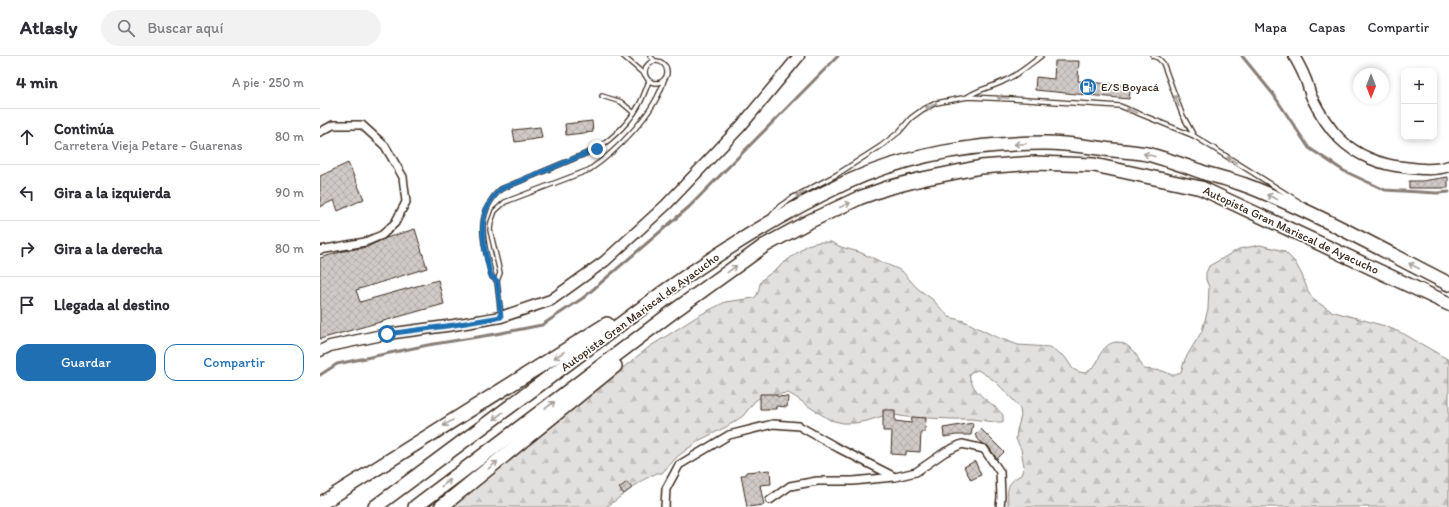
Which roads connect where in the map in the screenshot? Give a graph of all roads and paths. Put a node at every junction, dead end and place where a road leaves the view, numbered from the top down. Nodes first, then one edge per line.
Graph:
1 (623, 56) edge
2 (650, 56) edge
3 (798, 56) edge
4 (1041, 56) edge
5 (1153, 56) edge
6 (1294, 56) edge
7 (655, 61) junction
8 (645, 75) junction
9 (664, 80) junction
10 (649, 81) junction
11 (602, 96) dead end
12 (968, 97) junction
13 (634, 113) junction
14 (320, 132) edge
15 (1194, 136) junction
16 (1449, 166) edge
17 (1323, 220) junction
18 (762, 228) junction
19 (320, 250) edge
20 (698, 268) junction
21 (497, 281) junction
22 (1449, 284) edge
23 (708, 286) junction
24 (1449, 304) edge
25 (501, 317) junction
26 (320, 351) edge
27 (895, 477) junction
28 (770, 500) dead end
29 (320, 504) edge
30 (375, 507) edge
31 (415, 507) edge
32 (440, 507) edge
33 (665, 507) edge
34 (1000, 507) edge

1 - 8 lane
2 - 7 lane
3 - 25 main road
4 - 12 lane
15 -> 5 lane
6 - 16 main road
7 - 8 lane
7 - 9 lane
8 - 10 lane
9 - 10 lane
9 - 21 lane
10 - 13 lane
11 - 13 lane
15 -> 12 lane
12 -> 18 lane
13 - 21 lane
14 - 19 street
17 -> 15 lane
17 -> 18 highway, Autopista Gran Mariscal de Ayacucho
22 -> 17 highway, Autopista Gran Mariscal de Ayacucho
18 - 20 highway, Autopista Gran Mariscal de Ayacucho
20 -> 29 highway
20 -> 30 highway, Autopista Gran Mariscal de Ayacucho
21 - 25 lane
23 -> 24 highway, Autopista Gran Mariscal de Ayacucho
31 -> 23 highway, Autopista Gran Mariscal de Ayacucho
32 -> 23 highway
25 - 26 main road
27 - 28 street
27 - 33 street
27 - 34 street

